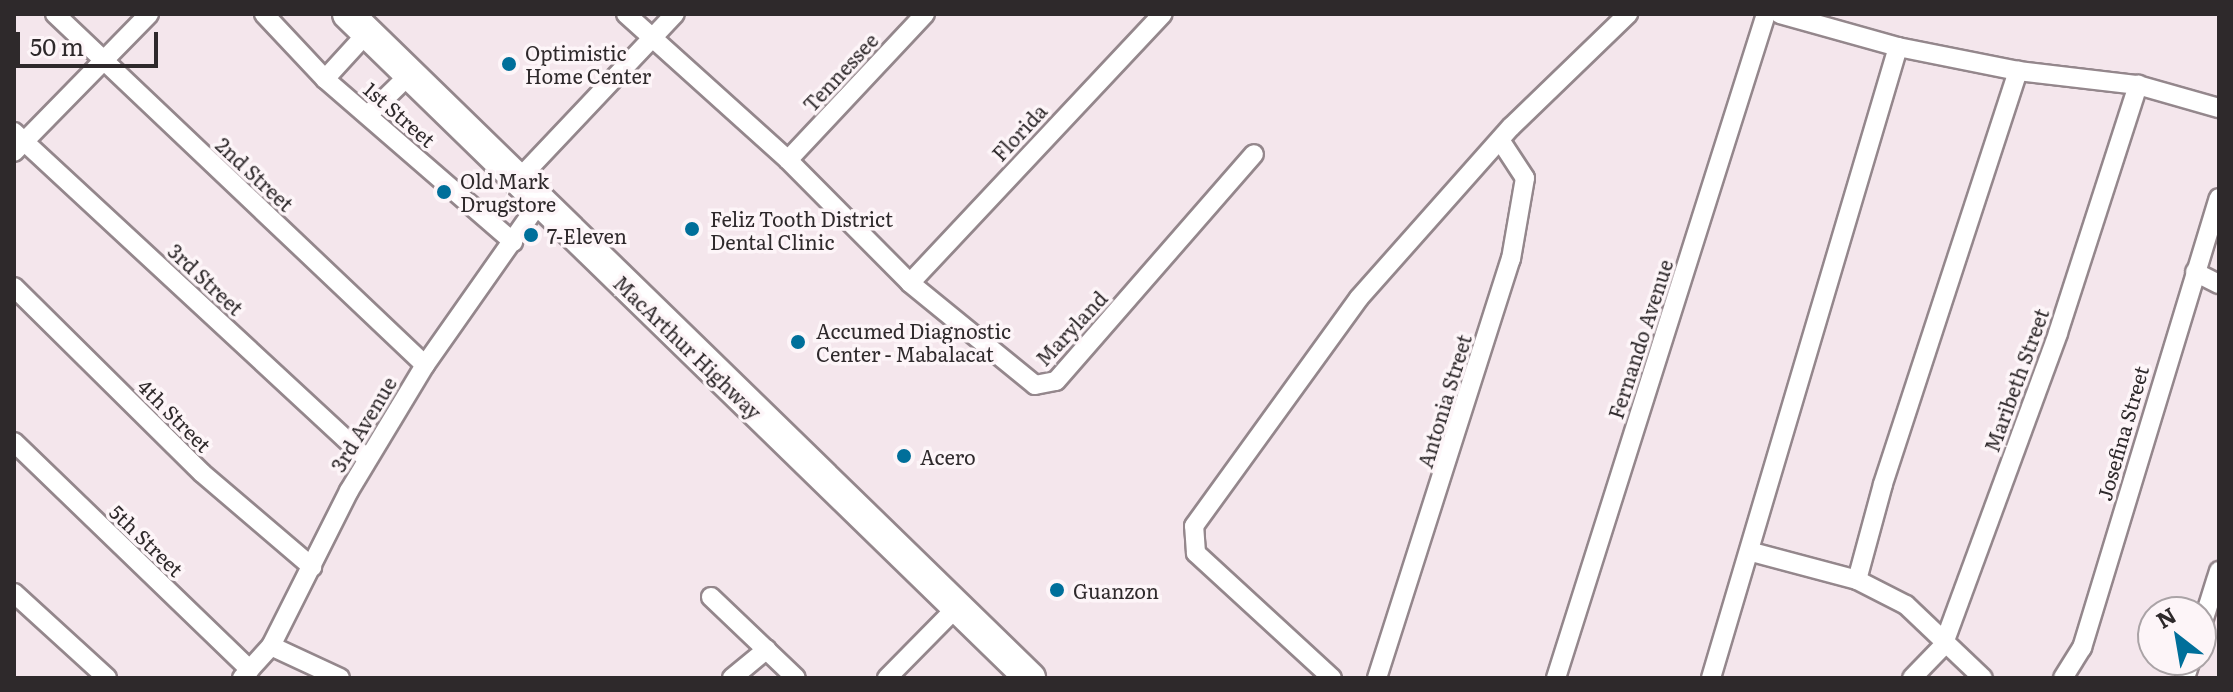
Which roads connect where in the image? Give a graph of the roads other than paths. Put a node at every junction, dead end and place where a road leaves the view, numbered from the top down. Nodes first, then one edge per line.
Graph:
1 (55, 14) edge
2 (149, 14) edge
3 (264, 14) edge
4 (626, 14) edge
5 (675, 14) edge
6 (925, 14) edge
7 (1163, 14) edge
8 (1628, 14) edge
9 (1766, 14) edge
10 (1780, 14) edge
11 (358, 24) edge
12 (652, 39) junction
13 (1898, 47) junction
14 (104, 61) junction
15 (2018, 71) junction
16 (409, 75) junction
17 (325, 79) junction
18 (2138, 85) junction
19 (2219, 108) edge
20 (368, 115) junction
21 (1500, 140) junction
22 (17, 142) edge
23 (1254, 154) dead end
24 (788, 160) junction
25 (516, 182) junction
26 (2219, 198) edge
27 (539, 203) junction
28 (513, 242) junction
29 (2195, 272) junction
30 (910, 283) junction
31 (2219, 284) edge
32 (14, 287) edge
33 (425, 365) junction
34 (14, 442) edge
35 (367, 459) junction
36 (1752, 552) junction
37 (312, 567) junction
38 (2219, 571) edge
39 (1857, 580) junction
40 (14, 593) edge
41 (2211, 596) edge
42 (711, 597) dead end
43 (957, 607) junction
44 (271, 646) junction
45 (1943, 646) junction
46 (767, 649) junction
47 (246, 674) edge
48 (107, 678) edge
49 (340, 678) edge
50 (732, 678) edge
51 (796, 678) edge
52 (887, 678) edge
53 (1030, 678) edge
54 (1332, 678) edge
55 (1377, 678) edge
56 (1556, 678) edge
57 (1711, 678) edge
58 (1912, 678) edge
59 (1983, 678) edge
60 (2063, 678) edge

1 - 14 street, 2nd Street
2 - 14 street
3 - 17 street, 1st Street
4 - 12 street, Maryland
5 - 12 street
6 - 24 street, Tennessee
7 - 30 street, Florida
8 - 21 street
9 - 56 street, Fernando Avenue
10 - 13 street
11 - 16 highway, MacArthur Highway
11 - 17 street
12 - 24 street, Maryland
12 - 25 street
13 - 15 street
13 - 36 street
14 - 22 street
14 - 33 street, 2nd Street
15 - 18 street
15 - 39 street
16 - 20 street
16 - 25 highway, MacArthur Highway
17 - 20 street, 1st Street
18 - 19 street
18 - 45 street, Maribeth Street
20 - 28 street, 1st Street
21 - 54 street
21 - 55 street, Antonia Street
22 - 35 street, 3rd Street
23 - 30 street, Maryland
24 - 30 street, Maryland
25 - 27 highway, MacArthur Highway
26 - 29 street, Josefina Street
27 - 28 street, 3rd Avenue
27 - 43 highway, MacArthur Highway
28 - 33 street, 3rd Avenue
29 - 31 street
29 - 60 street, Josefina Street
32 - 37 street, 4th Street
33 - 35 street, 3rd Avenue
34 - 47 street, 5th Street
35 - 37 street, 3rd Avenue
36 - 39 street
36 - 57 street
37 - 44 street, 3rd Avenue
38 - 41 street
39 - 45 street
40 - 48 street
42 - 46 street
43 - 52 street
43 - 53 highway, MacArthur Highway
44 - 47 street, 3rd Avenue
44 - 49 street
45 - 58 street, Maribeth Street
45 - 59 street
46 - 50 street
46 - 51 street

